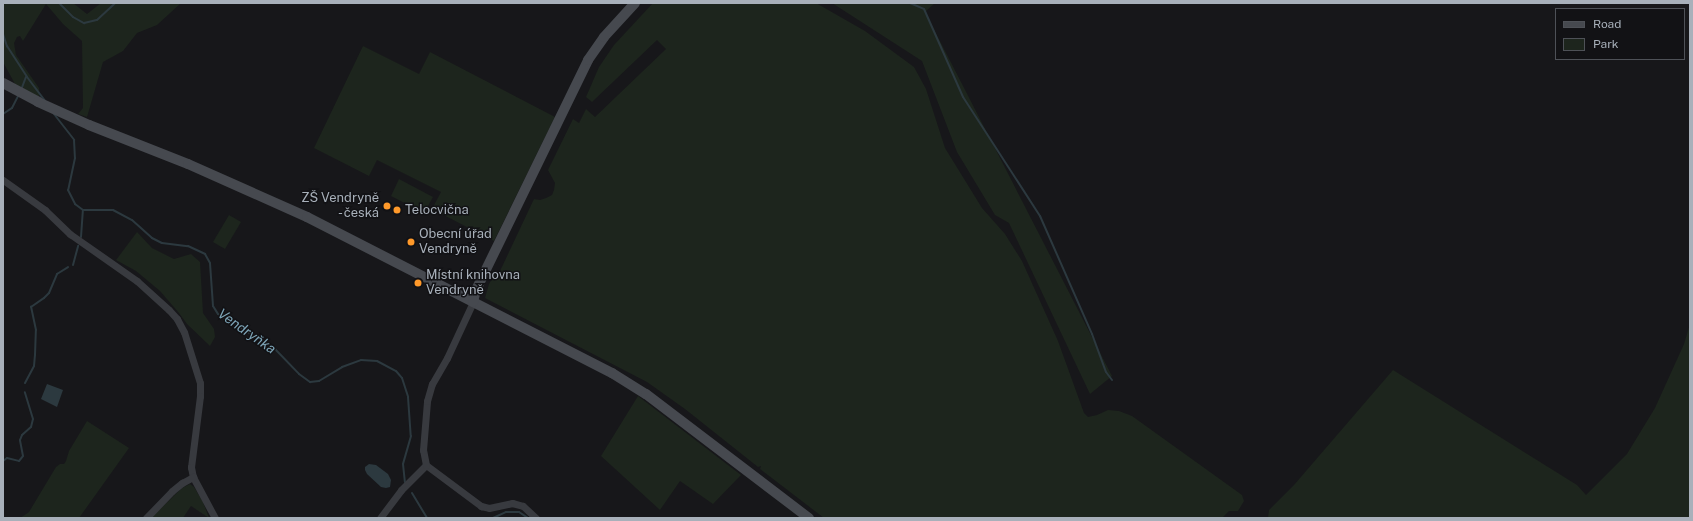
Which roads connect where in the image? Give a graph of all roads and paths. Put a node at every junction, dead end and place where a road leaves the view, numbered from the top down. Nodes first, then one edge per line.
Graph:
1 (635, 3) edge
2 (3, 83) edge
3 (3, 180) edge
4 (473, 302) junction
5 (426, 466) junction
6 (193, 477) junction
7 (146, 518) edge
8 (215, 518) edge
9 (380, 518) edge
10 (536, 518) edge
11 (809, 518) edge

1 - 4 street
2 - 4 street
3 - 6 street
4 - 5 street
4 - 11 street
5 - 9 street
5 - 10 street
6 - 7 street
6 - 8 street

